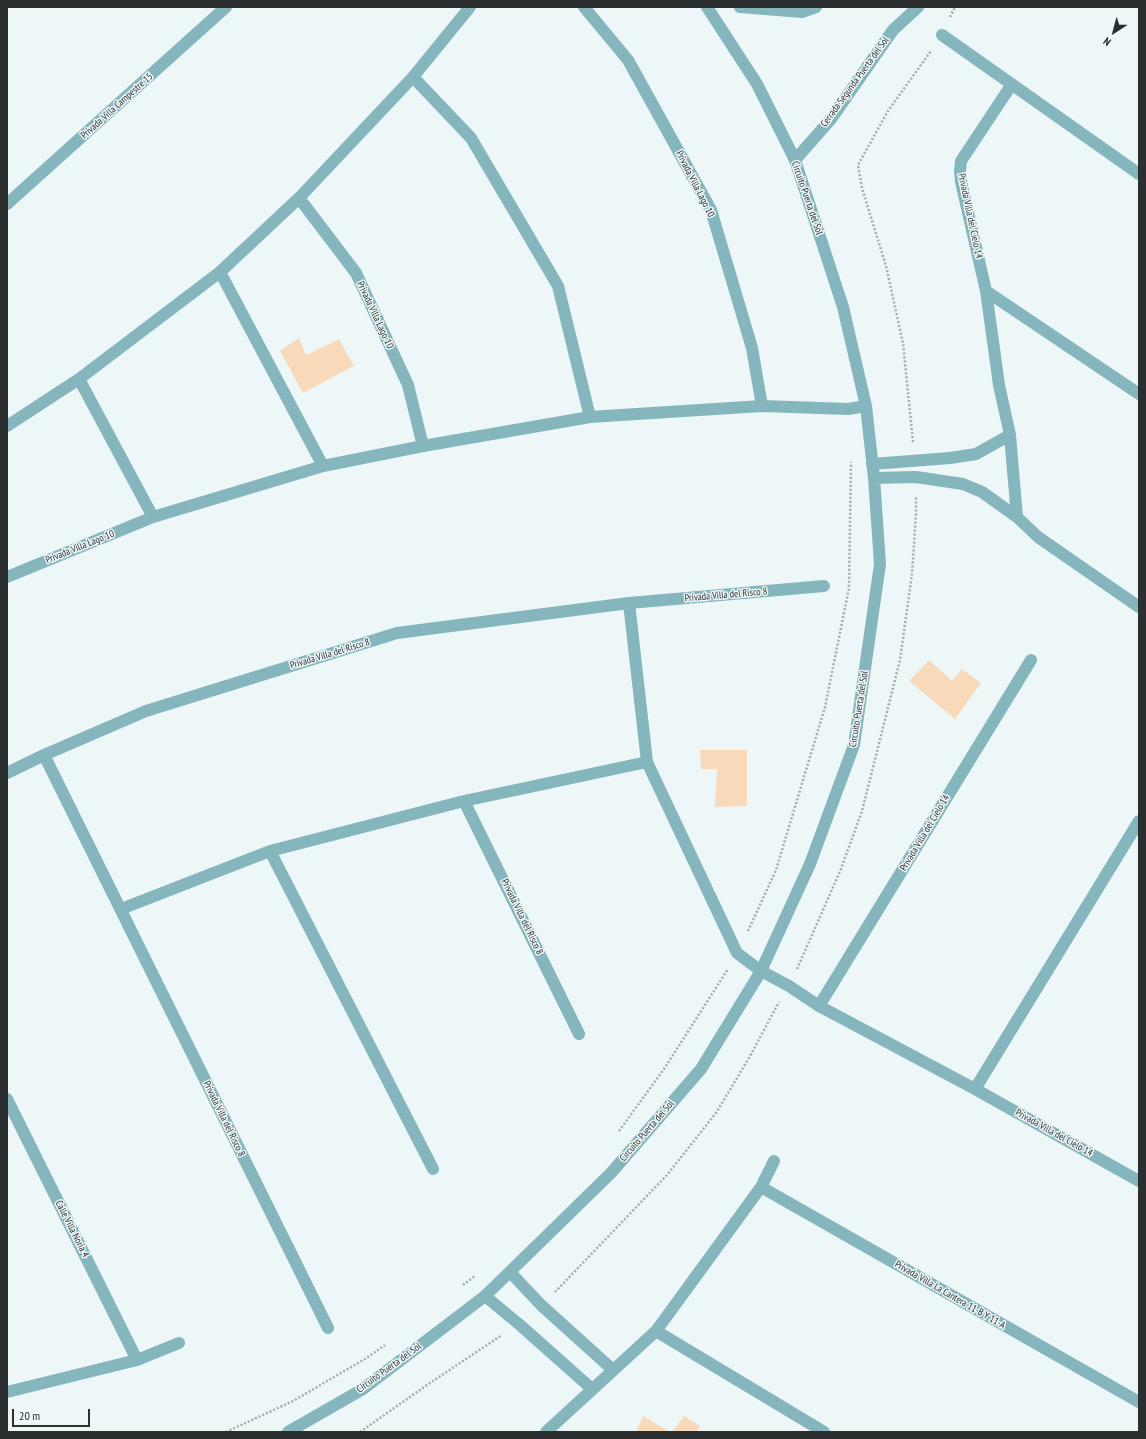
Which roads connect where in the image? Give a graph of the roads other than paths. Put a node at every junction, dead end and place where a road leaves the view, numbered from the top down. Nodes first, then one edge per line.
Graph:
1 (226, 7) edge
2 (470, 7) edge
3 (584, 7) edge
4 (707, 7) edge
5 (740, 7) edge
6 (816, 7) edge
7 (918, 7) edge
8 (942, 35) road end
9 (413, 78) junction
10 (1012, 84) junction
11 (795, 160) junction
12 (1139, 174) edge
13 (299, 198) junction
14 (7, 204) edge
15 (220, 272) junction
16 (986, 291) junction
17 (79, 379) junction
18 (1139, 394) edge
19 (762, 406) junction
20 (866, 406) junction
21 (590, 417) junction
22 (7, 426) edge
23 (1010, 435) junction
24 (423, 446) junction
25 (872, 464) junction
26 (323, 466) junction
27 (874, 478) junction
28 (153, 517) junction
29 (1017, 517) junction
30 (7, 577) edge
31 (824, 586) dead end
32 (629, 603) junction
33 (1139, 607) edge
34 (1031, 660) dead end
35 (44, 755) junction
36 (648, 762) junction
37 (7, 773) edge
38 (464, 801) junction
39 (1139, 821) edge
40 (270, 851) junction
41 (121, 909) junction
42 (761, 971) junction
43 (819, 1006) junction
44 (579, 1034) dead end
45 (975, 1089) junction
46 (7, 1099) edge
47 (774, 1161) dead end
48 (433, 1169) dead end
49 (1137, 1176) edge
50 (761, 1187) junction
51 (510, 1272) junction
52 (485, 1296) junction
53 (328, 1328) dead end
54 (656, 1331) junction
55 (179, 1343) dead end
56 (137, 1360) junction
57 (613, 1370) junction
58 (592, 1389) junction
59 (7, 1392) edge
60 (1139, 1402) edge
61 (804, 1427) edge
62 (288, 1432) edge
63 (546, 1432) edge
64 (824, 1432) edge

1 - 14 street, Privada Villa Campestre 15
2 - 9 street
3 - 19 street, Privada Villa Lago 10
4 - 11 street, Circuito Puerta del Sol
5 - 6 street
7 - 11 street, Cerrada Segunda Puerta del Sol
8 - 10 street
9 - 13 street
9 - 21 street
10 - 12 street
10 - 16 street, Privada Villa del Cielo 14
11 - 20 street, Circuito Puerta del Sol
13 - 15 street
13 - 24 street, Privada Villa Lago 10
15 - 17 street
15 - 26 street
16 - 18 street
16 - 23 street, Privada Villa del Cielo 14
17 - 22 street
17 - 28 street
19 - 20 street, Privada Villa Lago 10
19 - 21 street, Privada Villa Lago 10
20 - 25 street, Circuito Puerta del Sol
21 - 24 street, Privada Villa Lago 10
23 - 25 street
23 - 29 street, Privada Villa del Cielo 14
24 - 26 street, Privada Villa Lago 10
25 - 27 street, Circuito Puerta del Sol
26 - 28 street, Privada Villa Lago 10
27 - 29 street
27 - 42 street, Circuito Puerta del Sol
28 - 30 street, Privada Villa Lago 10
29 - 33 street
31 - 32 street, Privada Villa del Risco 8
32 - 35 street, Privada Villa del Risco 8
32 - 36 street
34 - 43 street, Privada Villa del Cielo 14
35 - 37 street, Privada Villa del Risco 8
35 - 41 street, Privada Villa del Risco 8
36 - 38 street
36 - 42 street
38 - 40 street
38 - 44 street, Privada Villa del Risco 8
39 - 45 street
40 - 41 street
40 - 48 street
41 - 53 street, Privada Villa del Risco 8
42 - 43 street, Privada Villa del Cielo 14
42 - 51 street, Circuito Puerta del Sol
43 - 45 street, Privada Villa del Cielo 14
45 - 49 street, Privada Villa del Cielo 14
46 - 56 street, Calle Villa Noria 4
47 - 50 street
50 - 54 street
50 - 60 street, Privada Villa La Cantera 11-B Y 11-A
51 - 52 street, Circuito Puerta del Sol
51 - 57 street
52 - 58 street
52 - 62 street, Circuito Puerta del Sol
54 - 57 street
54 - 61 street
55 - 56 street
56 - 59 street
57 - 58 street
58 - 63 street
61 - 64 street

